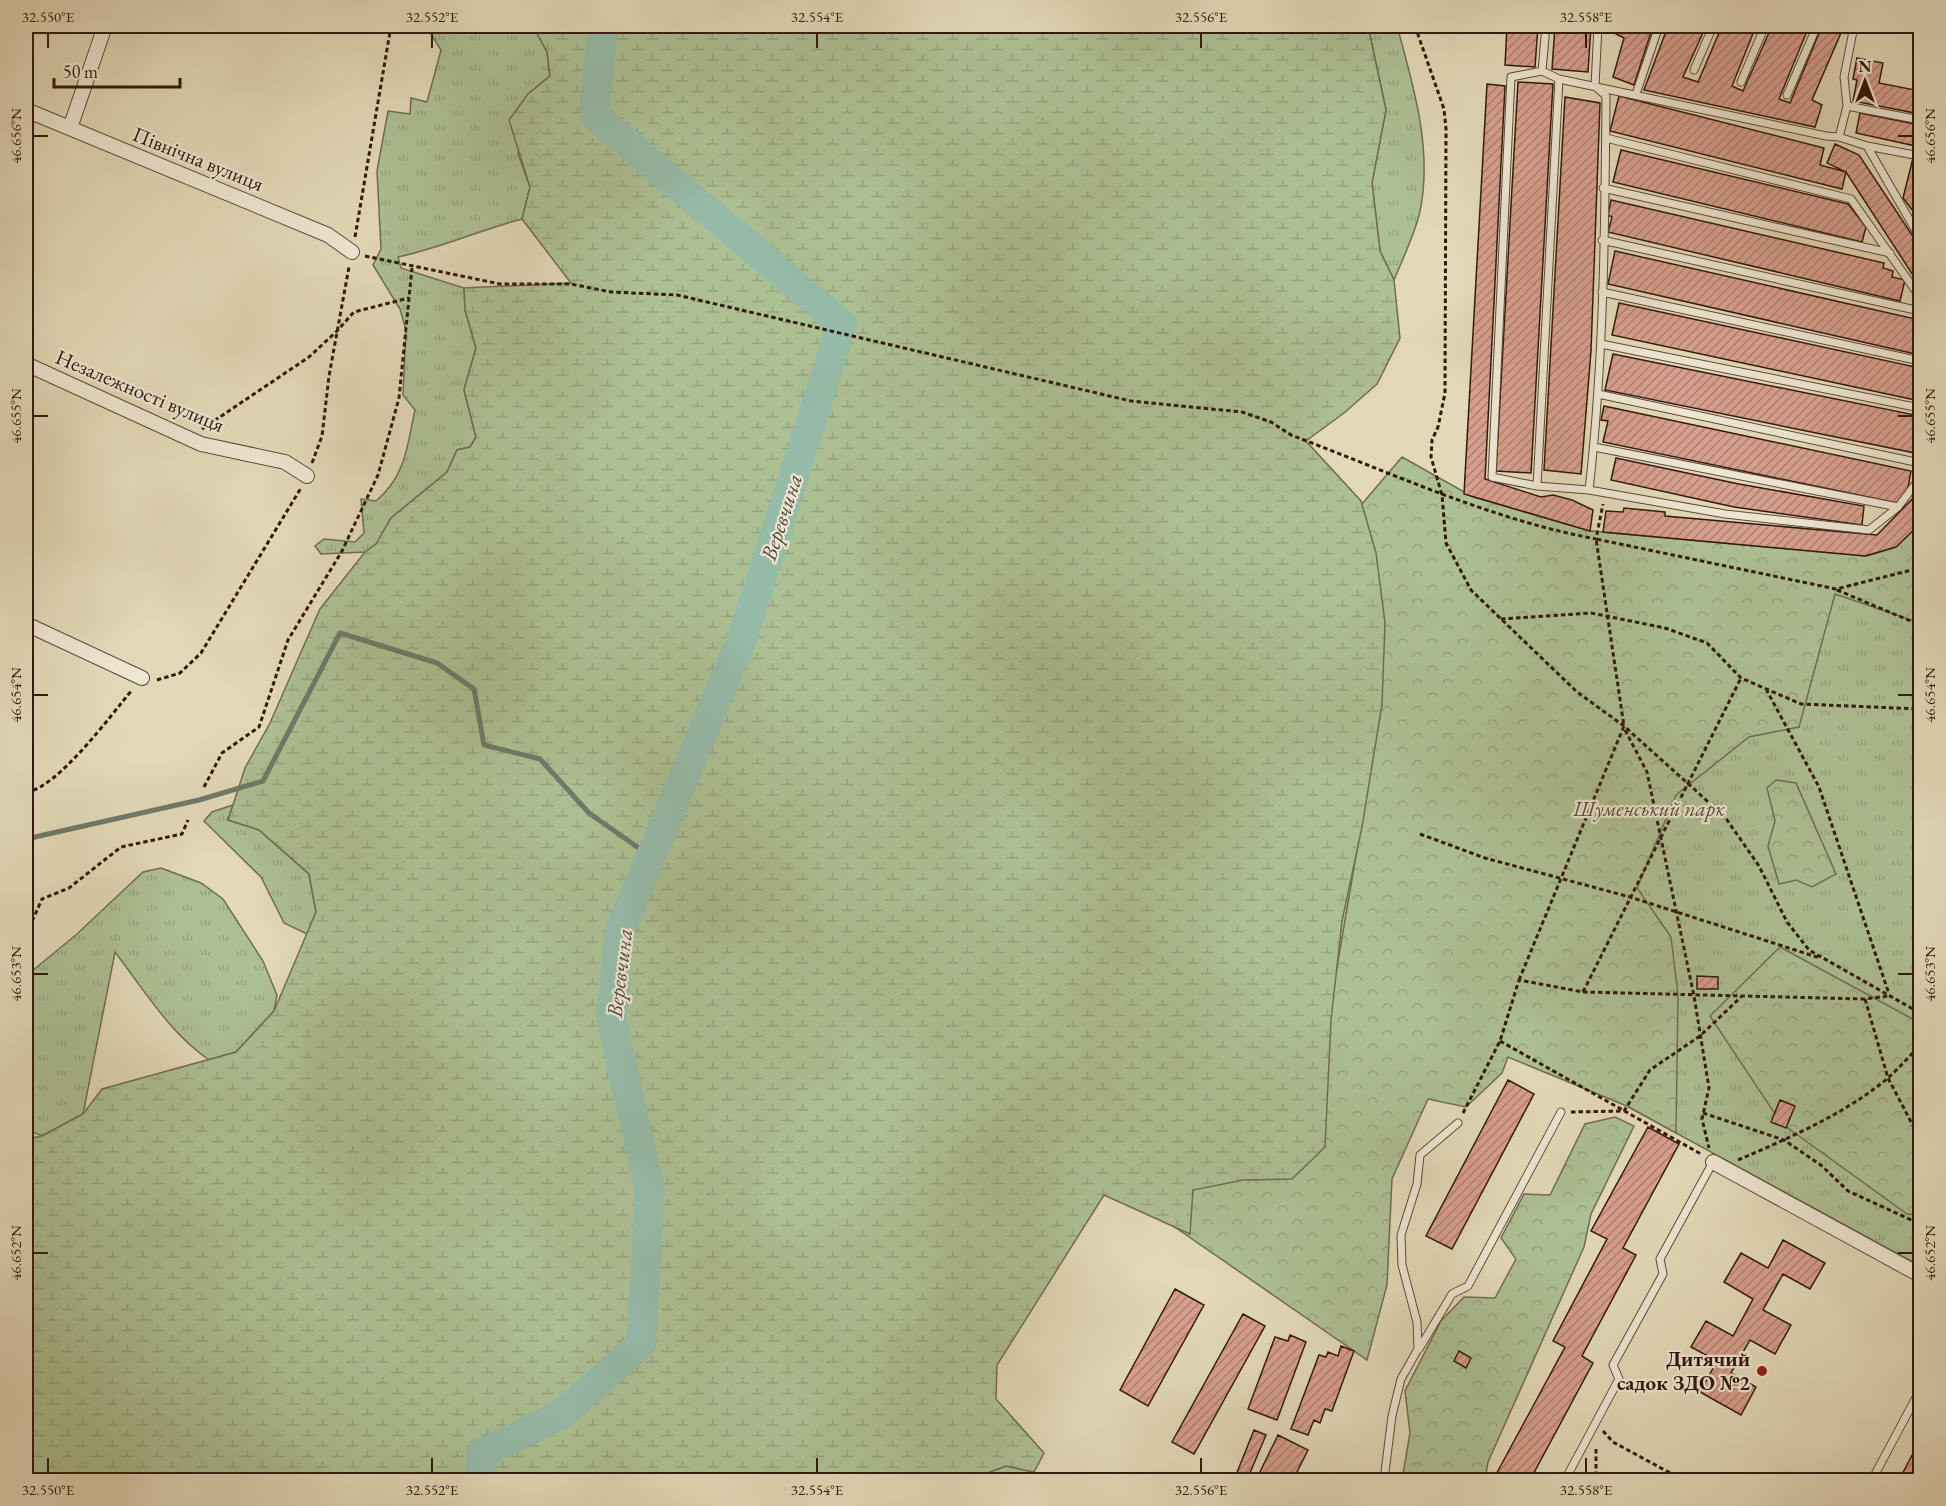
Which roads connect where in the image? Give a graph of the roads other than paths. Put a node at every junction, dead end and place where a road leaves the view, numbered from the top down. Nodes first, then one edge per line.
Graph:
1 (105, 26) edge
2 (1546, 26) edge
3 (1598, 26) edge
4 (1659, 26) edge
5 (1713, 26) edge
6 (1765, 26) edge
7 (1817, 26) edge
8 (1854, 26) edge
9 (1694, 70) dead end
10 (1542, 71) junction
11 (1559, 80) junction
12 (1741, 82) dead end
13 (1595, 86) junction
14 (1636, 94) junction
15 (1787, 95) dead end
16 (1847, 106) junction
17 (26, 110) edge
18 (1920, 120) edge
19 (70, 128) junction
20 (1839, 137) junction
21 (1606, 138) junction
22 (1867, 146) junction
23 (1920, 156) edge
24 (1603, 188) junction
25 (1920, 238) edge
26 (1602, 240) junction
27 (352, 252) road end
28 (1890, 253) junction
29 (1602, 292) junction
30 (1920, 297) edge
31 (1920, 310) edge
32 (1601, 344) junction
33 (1920, 361) edge
34 (26, 364) edge
35 (1598, 394) junction
36 (1920, 408) edge
37 (1594, 447) junction
38 (1920, 464) edge
39 (307, 476) road end
40 (1920, 478) edge
41 (1537, 486) junction
42 (1589, 490) junction
43 (1898, 507) junction
44 (26, 624) edge
45 (142, 678) road end
46 (1561, 1112) road end
47 (1458, 1123) road end
48 (1718, 1164) joint
49 (1920, 1275) edge
50 (1418, 1349) junction
51 (1920, 1390) edge
52 (1384, 1480) edge
53 (1565, 1480) edge
54 (1872, 1480) edge

1 - 19 street
2 - 10 lane
3 - 13 lane
4 - 14 lane
5 - 9 lane
6 - 12 lane
7 - 15 lane
8 - 16 lane
10 - 11 lane
10 - 41 lane
11 - 13 lane
11 - 41 lane
13 - 14 lane
13 - 21 lane
14 - 20 lane
16 - 18 lane
16 - 20 lane
17 - 19 street, Північна вулиця
19 - 27 street, Північна вулиця
20 - 22 lane
21 - 24 lane
21 - 28 lane
22 - 23 lane
22 - 25 lane
24 - 26 lane
24 - 28 lane
26 - 29 lane
26 - 31 lane
28 - 30 lane
29 - 32 lane
29 - 33 lane
32 - 35 lane
32 - 36 lane
34 - 39 street, Незалежності вулиця
35 - 37 lane
35 - 38 lane
37 - 42 lane
37 - 43 lane
40 - 43 lane
41 - 42 lane
42 - 43 lane
44 - 45 street
46 - 50 lane
47 - 50 lane
48 - 49 street
48 - 53 lane
50 - 52 lane
51 - 54 lane

